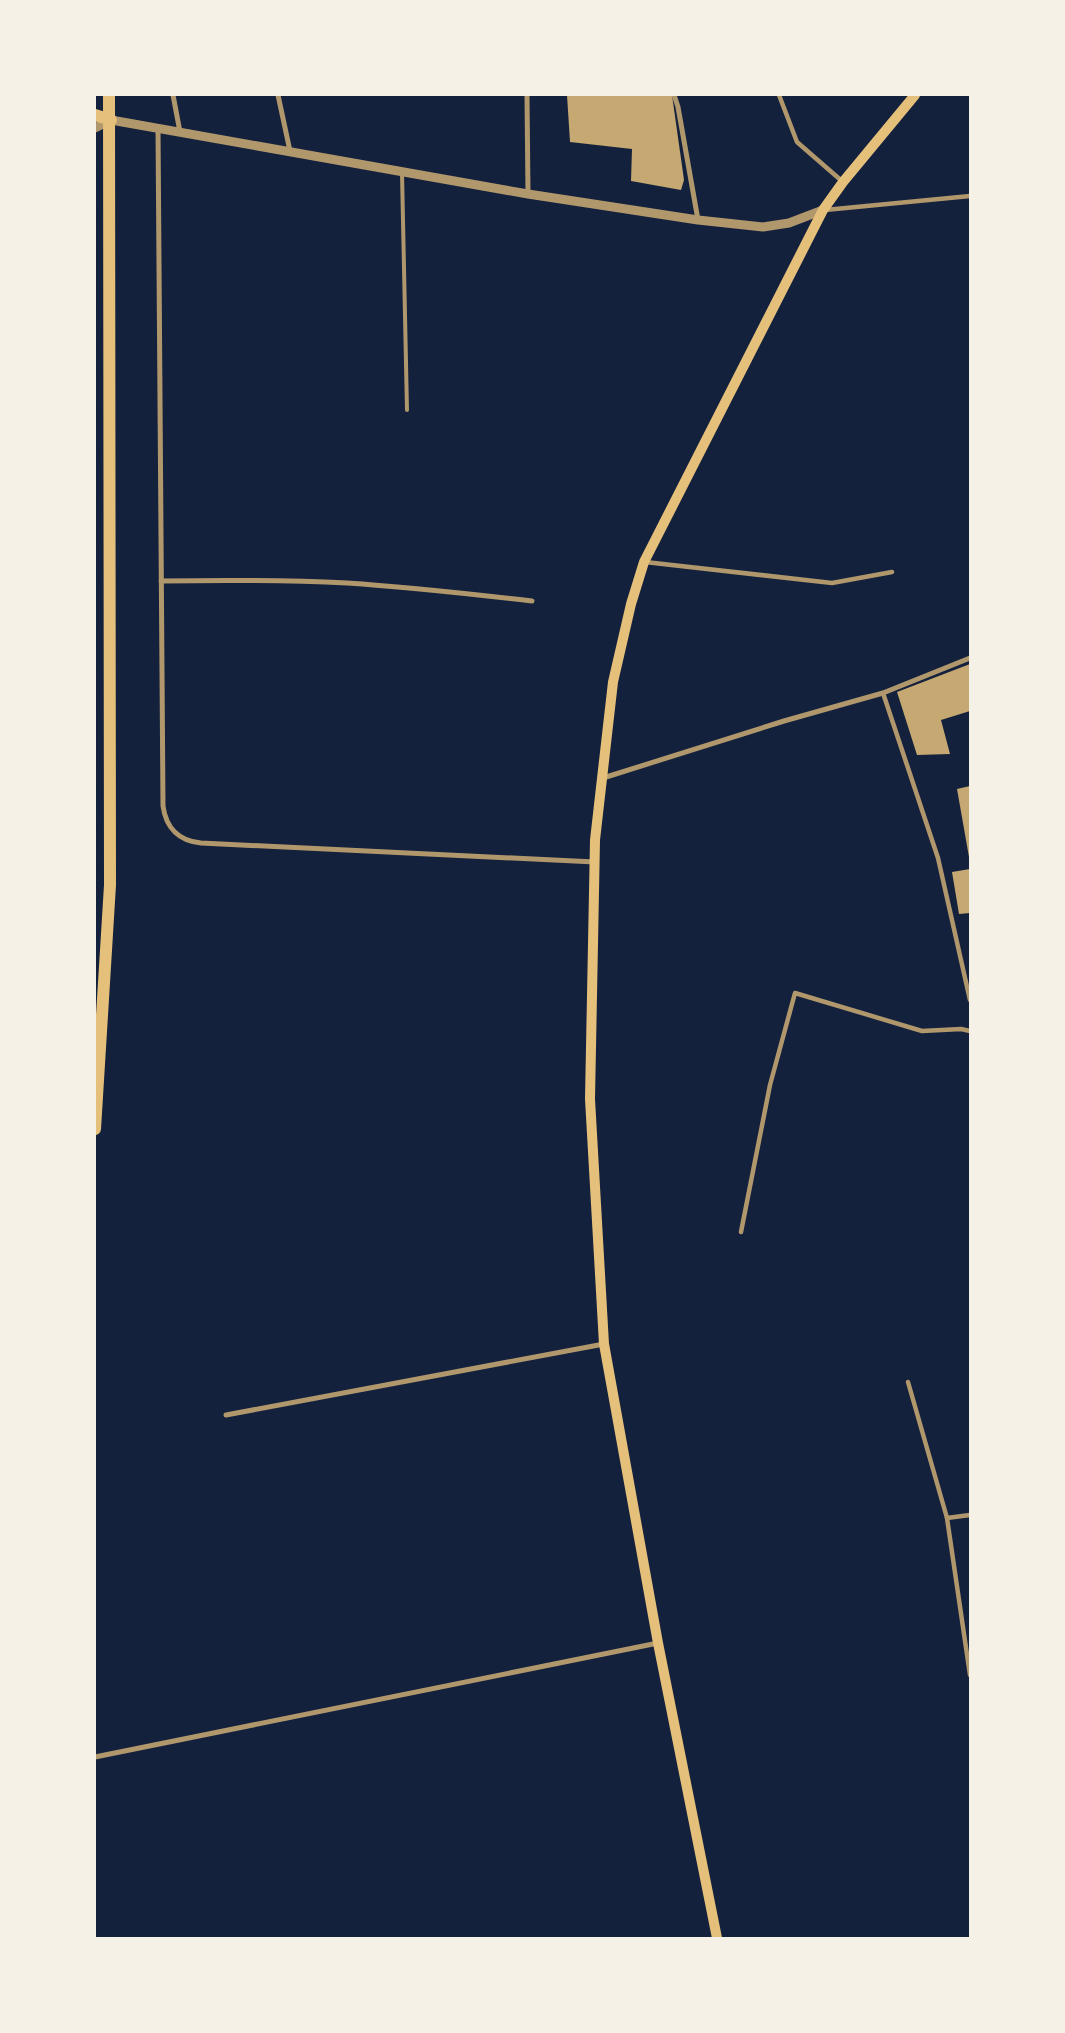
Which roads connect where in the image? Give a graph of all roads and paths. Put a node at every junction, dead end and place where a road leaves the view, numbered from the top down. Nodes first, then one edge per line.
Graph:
1 (109, 95) edge
2 (174, 95) edge
3 (278, 95) edge
4 (528, 95) edge
5 (674, 95) edge
6 (779, 95) edge
7 (915, 95) edge
8 (95, 116) edge
9 (111, 120) junction
10 (95, 128) edge
11 (158, 128) junction
12 (180, 133) junction
13 (290, 151) junction
14 (402, 171) junction
15 (843, 182) junction
16 (528, 194) junction
17 (970, 196) edge
18 (824, 210) junction
19 (698, 220) junction
20 (407, 410) dead end
21 (644, 562) junction
22 (892, 572) dead end
23 (161, 581) junction
24 (532, 601) dead end
25 (970, 658) edge
26 (884, 693) junction
27 (603, 778) junction
28 (595, 862) junction
29 (970, 1000) edge
30 (970, 1031) edge
31 (95, 1130) edge
32 (741, 1232) dead end
33 (604, 1344) junction
34 (908, 1382) dead end
35 (226, 1415) dead end
36 (970, 1515) edge
37 (947, 1518) junction
38 (658, 1643) junction
39 (970, 1675) edge
40 (95, 1757) edge
41 (717, 1938) edge

1 - 9 main road
2 - 12 street
3 - 13 street
4 - 16 street
5 - 19 street
6 - 15 street
7 - 15 main road
8 - 9 main road
9 - 10 street
9 - 11 street
9 - 31 main road
11 - 12 street
11 - 23 street
12 - 13 street
13 - 14 street
14 - 16 street
14 - 20 lane
15 - 18 main road
16 - 19 street
17 - 18 street
18 - 19 street
18 - 21 main road
21 - 22 street
21 - 27 main road
23 - 24 street
23 - 28 street
25 - 26 street
26 - 27 street
26 - 29 street
27 - 28 main road
28 - 33 main road
30 - 32 street
33 - 35 street
33 - 38 main road
34 - 37 street
36 - 37 street
37 - 39 street
38 - 40 street
38 - 41 main road

